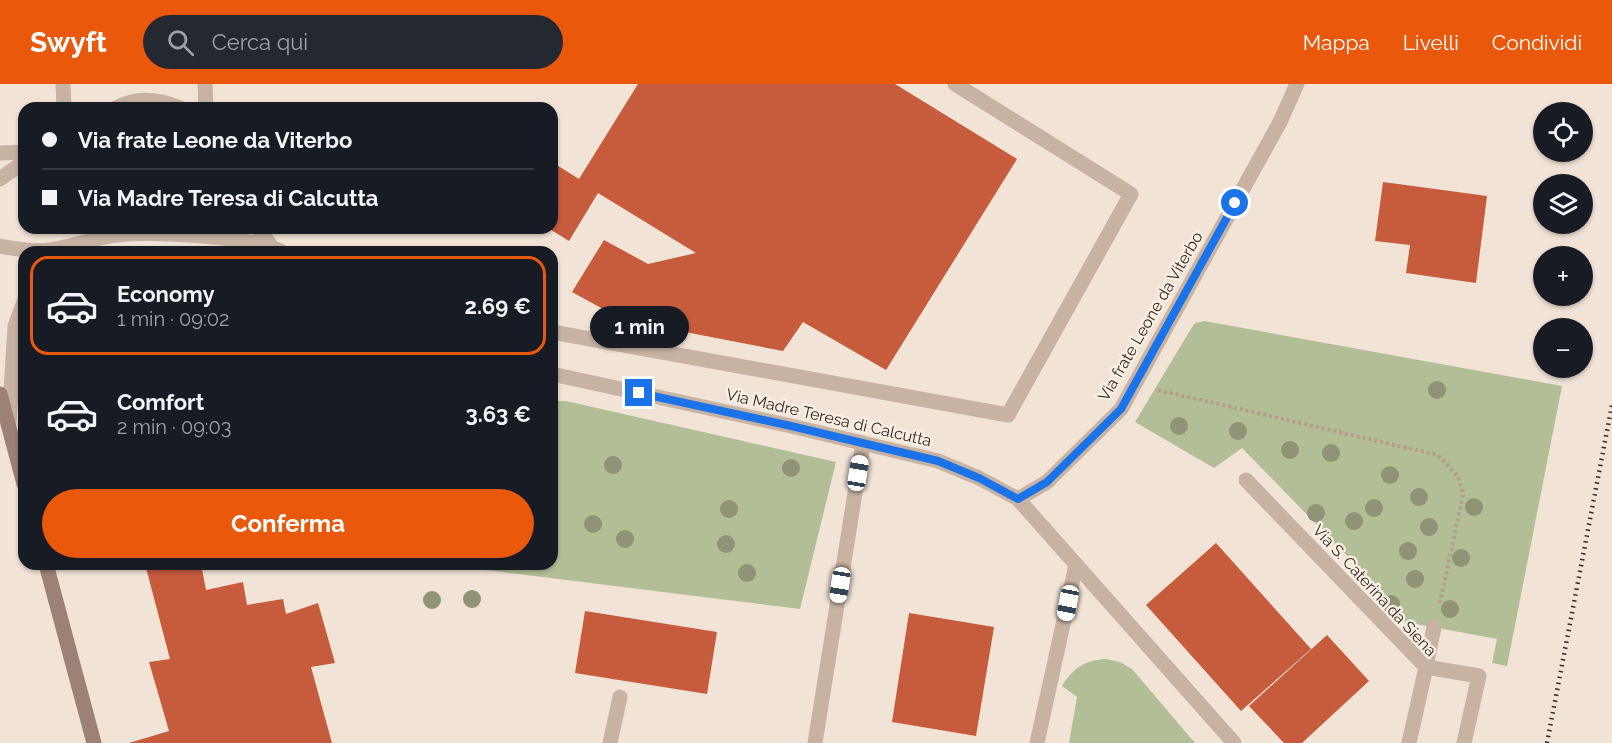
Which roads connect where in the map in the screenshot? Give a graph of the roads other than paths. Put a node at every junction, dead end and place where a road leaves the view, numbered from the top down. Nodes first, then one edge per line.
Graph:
1 (63, 84) edge
2 (205, 84) edge
3 (955, 84) edge
4 (1297, 84) edge
5 (64, 102) edge
6 (130, 102) edge
7 (164, 102) edge
8 (206, 102) edge
9 (18, 152) edge
10 (0, 153) edge
11 (18, 166) edge
12 (0, 179) edge
13 (150, 234) joint
14 (263, 234) edge
15 (0, 246) edge
16 (73, 246) edge
17 (260, 246) edge
18 (273, 246) edge
19 (18, 248) edge
20 (18, 318) edge
21 (558, 333) edge
22 (558, 376) edge
23 (0, 394) edge
24 (9, 429) junction
25 (863, 443) junction
26 (18, 461) edge
27 (1246, 480) dead end
28 (1018, 499) junction
29 (1076, 565) junction
30 (48, 570) edge
31 (1434, 627) road end
32 (1426, 667) junction
33 (620, 697) dead end
34 (94, 743) edge
35 (610, 743) edge
36 (815, 743) edge
37 (1037, 743) edge
38 (1234, 743) edge
39 (1409, 743) edge
40 (1464, 743) edge

1 - 5 street
2 - 8 street
3 - 21 street
4 - 28 street, Via frate Leone da Viterbo
6 - 7 street
9 - 10 street
11 - 12 street
13 - 16 street
13 - 17 street
14 - 18 street
15 - 19 street
20 - 24 street
22 - 25 street, Via Madre Teresa di Calcutta
23 - 24 main road
24 - 26 main road
25 - 28 street, Via Madre Teresa di Calcutta
25 - 36 street
27 - 32 street, Via S. Caterina da Siena
28 - 29 street, Via Madre Teresa di Calcutta
29 - 37 street
29 - 38 street, Via Madre Teresa di Calcutta
30 - 34 main road
31 - 32 street
32 - 39 street, Via S. Caterina da Siena
32 - 40 street
33 - 35 street

